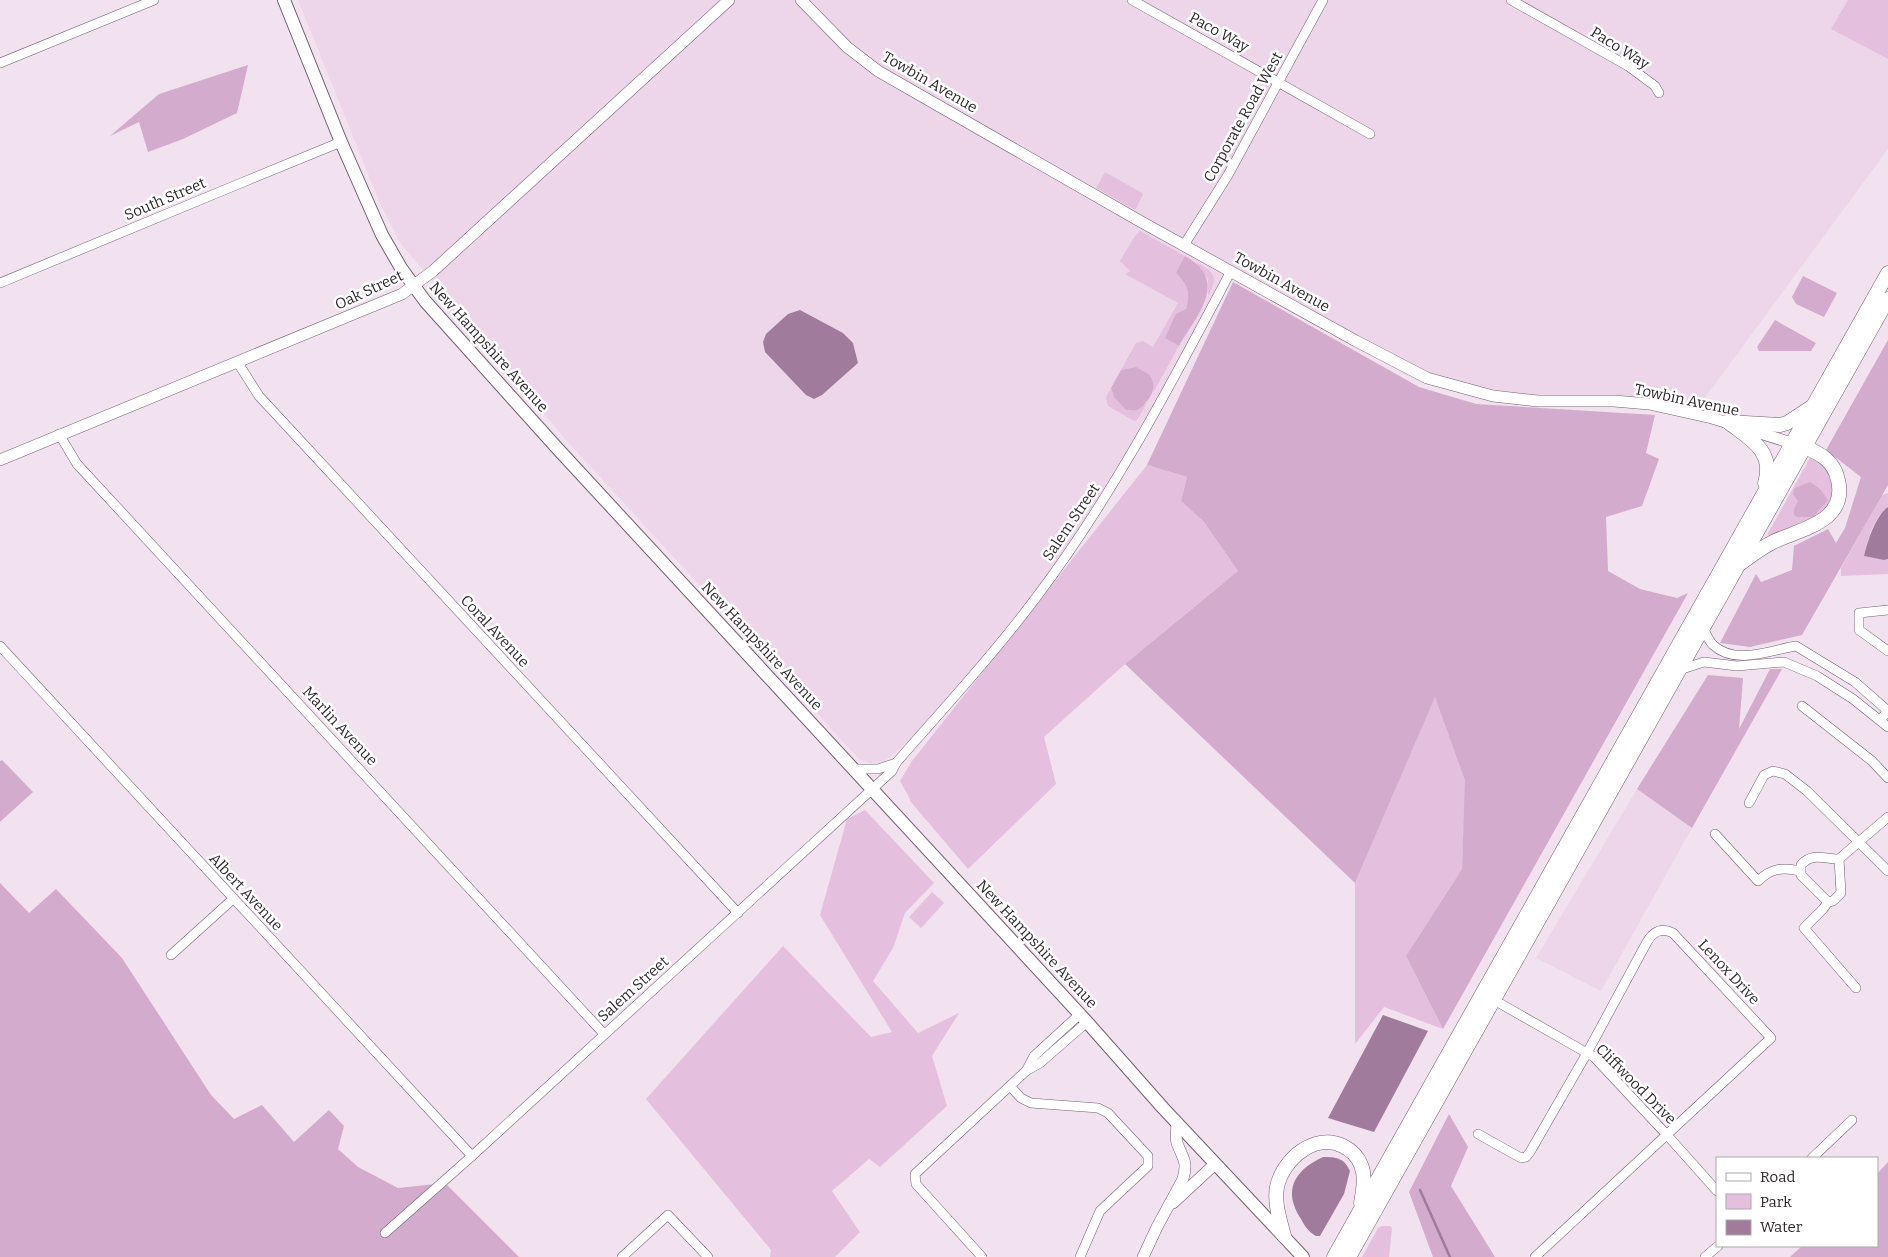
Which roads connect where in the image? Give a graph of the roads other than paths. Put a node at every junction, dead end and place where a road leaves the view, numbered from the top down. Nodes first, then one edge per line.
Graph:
1 (154, 0) edge
2 (284, 0) edge
3 (728, 0) edge
4 (801, 0) edge
5 (1132, 0) edge
6 (1323, 0) edge
7 (1511, 0) edge
8 (0, 62) edge
9 (1278, 81) junction
10 (1659, 93) dead end
11 (1370, 134) dead end
12 (341, 142) junction
13 (1184, 245) junction
14 (1231, 271) junction
15 (1888, 273) edge
16 (0, 283) edge
17 (414, 286) junction
18 (1888, 299) edge
19 (238, 363) junction
20 (1813, 407) junction
21 (1728, 422) junction
22 (59, 434) junction
23 (1798, 445) junction
24 (0, 460) edge
25 (1758, 502) junction
26 (1738, 566) junction
27 (1888, 610) edge
28 (1703, 628) junction
29 (0, 646) edge
30 (1888, 651) edge
31 (1679, 670) junction
32 (1802, 706) dead end
33 (1888, 710) edge
34 (1880, 720) junction
35 (1888, 727) edge
36 (896, 763) junction
37 (853, 770) junction
38 (1888, 778) edge
39 (872, 790) junction
40 (1749, 802) dead end
41 (1888, 817) edge
42 (1716, 834) dead end
43 (1860, 842) junction
44 (1839, 859) junction
45 (1800, 871) junction
46 (1888, 871) edge
47 (233, 899) junction
48 (1828, 902) junction
49 (738, 913) junction
50 (171, 956) dead end
51 (1856, 988) dead end
52 (1494, 1000) junction
53 (1083, 1018) junction
54 (604, 1034) junction
55 (1587, 1053) junction
56 (1010, 1086) junction
57 (1852, 1120) dead end
58 (1177, 1123) junction
59 (1478, 1134) dead end
60 (1668, 1135) junction
61 (472, 1156) junction
62 (1813, 1157) edge
63 (1215, 1164) junction
64 (1716, 1190) edge
65 (1167, 1210) junction
66 (1361, 1210) junction
67 (385, 1233) dead end
68 (1284, 1236) junction
69 (1717, 1247) edge
70 (1358, 1251) edge
71 (622, 1257) edge
72 (708, 1257) edge
73 (982, 1257) edge
74 (1080, 1257) edge
75 (1144, 1257) edge
76 (1303, 1257) edge
77 (1334, 1257) edge
78 (1350, 1257) edge
79 (1535, 1257) edge
80 (1706, 1257) edge

1 - 8 street
2 - 12 main road, New Hampshire Avenue
3 - 17 street, Oak Street
4 - 13 street, Towbin Avenue
5 - 9 street, Paco Way
6 - 9 street, Corporate Road West
7 - 10 street, Paco Way
9 - 11 street, Paco Way
9 - 13 street, Corporate Road West
12 - 16 street, South Street
12 - 17 main road, New Hampshire Avenue
13 - 14 street, Towbin Avenue
14 - 21 street, Towbin Avenue
14 - 36 street, Salem Street
15 - 20 highway
17 - 19 street, Oak Street
17 - 37 main road, New Hampshire Avenue
18 - 23 highway
19 - 22 street, Oak Street
19 - 49 street, Coral Avenue
20 - 21 highway
20 - 23 highway
21 - 23 street, Towbin Avenue
21 - 25 highway
22 - 24 street, Oak Street
22 - 54 street, Marlin Avenue
23 - 25 highway
23 - 26 highway
23 - 26 highway
25 - 66 highway
26 - 28 highway
27 - 30 street
28 - 31 highway
28 - 33 street
29 - 47 street, Albert Avenue
31 - 34 street
31 - 52 highway
32 - 38 street
33 - 34 street
34 - 35 street
36 - 37 street
36 - 39 street, Salem Street
37 - 39 main road, New Hampshire Avenue
39 - 49 street, Salem Street
39 - 53 main road, New Hampshire Avenue
40 - 43 street
41 - 43 street
42 - 45 street
43 - 44 street
43 - 46 street
44 - 45 street
44 - 48 street
45 - 48 street
47 - 50 street
47 - 61 street, Albert Avenue
48 - 51 street
49 - 54 street, Salem Street
52 - 55 street, Cliffwood Drive
52 - 70 highway
53 - 56 street
53 - 58 main road, New Hampshire Avenue
54 - 61 street, Salem Street
55 - 59 street, Lenox Drive
55 - 60 street, Cliffwood Drive
55 - 60 street, Lenox Drive
56 - 73 street
56 - 74 street
57 - 62 street
58 - 63 main road, New Hampshire Avenue
58 - 65 street
60 - 64 street, Cliffwood Drive
60 - 79 street, Lenox Drive
61 - 67 street, Salem Street
63 - 65 street
63 - 68 main road, New Hampshire Avenue
65 - 75 street
66 - 68 highway
66 - 77 highway
68 - 76 main road, New Hampshire Avenue
69 - 80 street
70 - 78 highway
71 - 72 street

